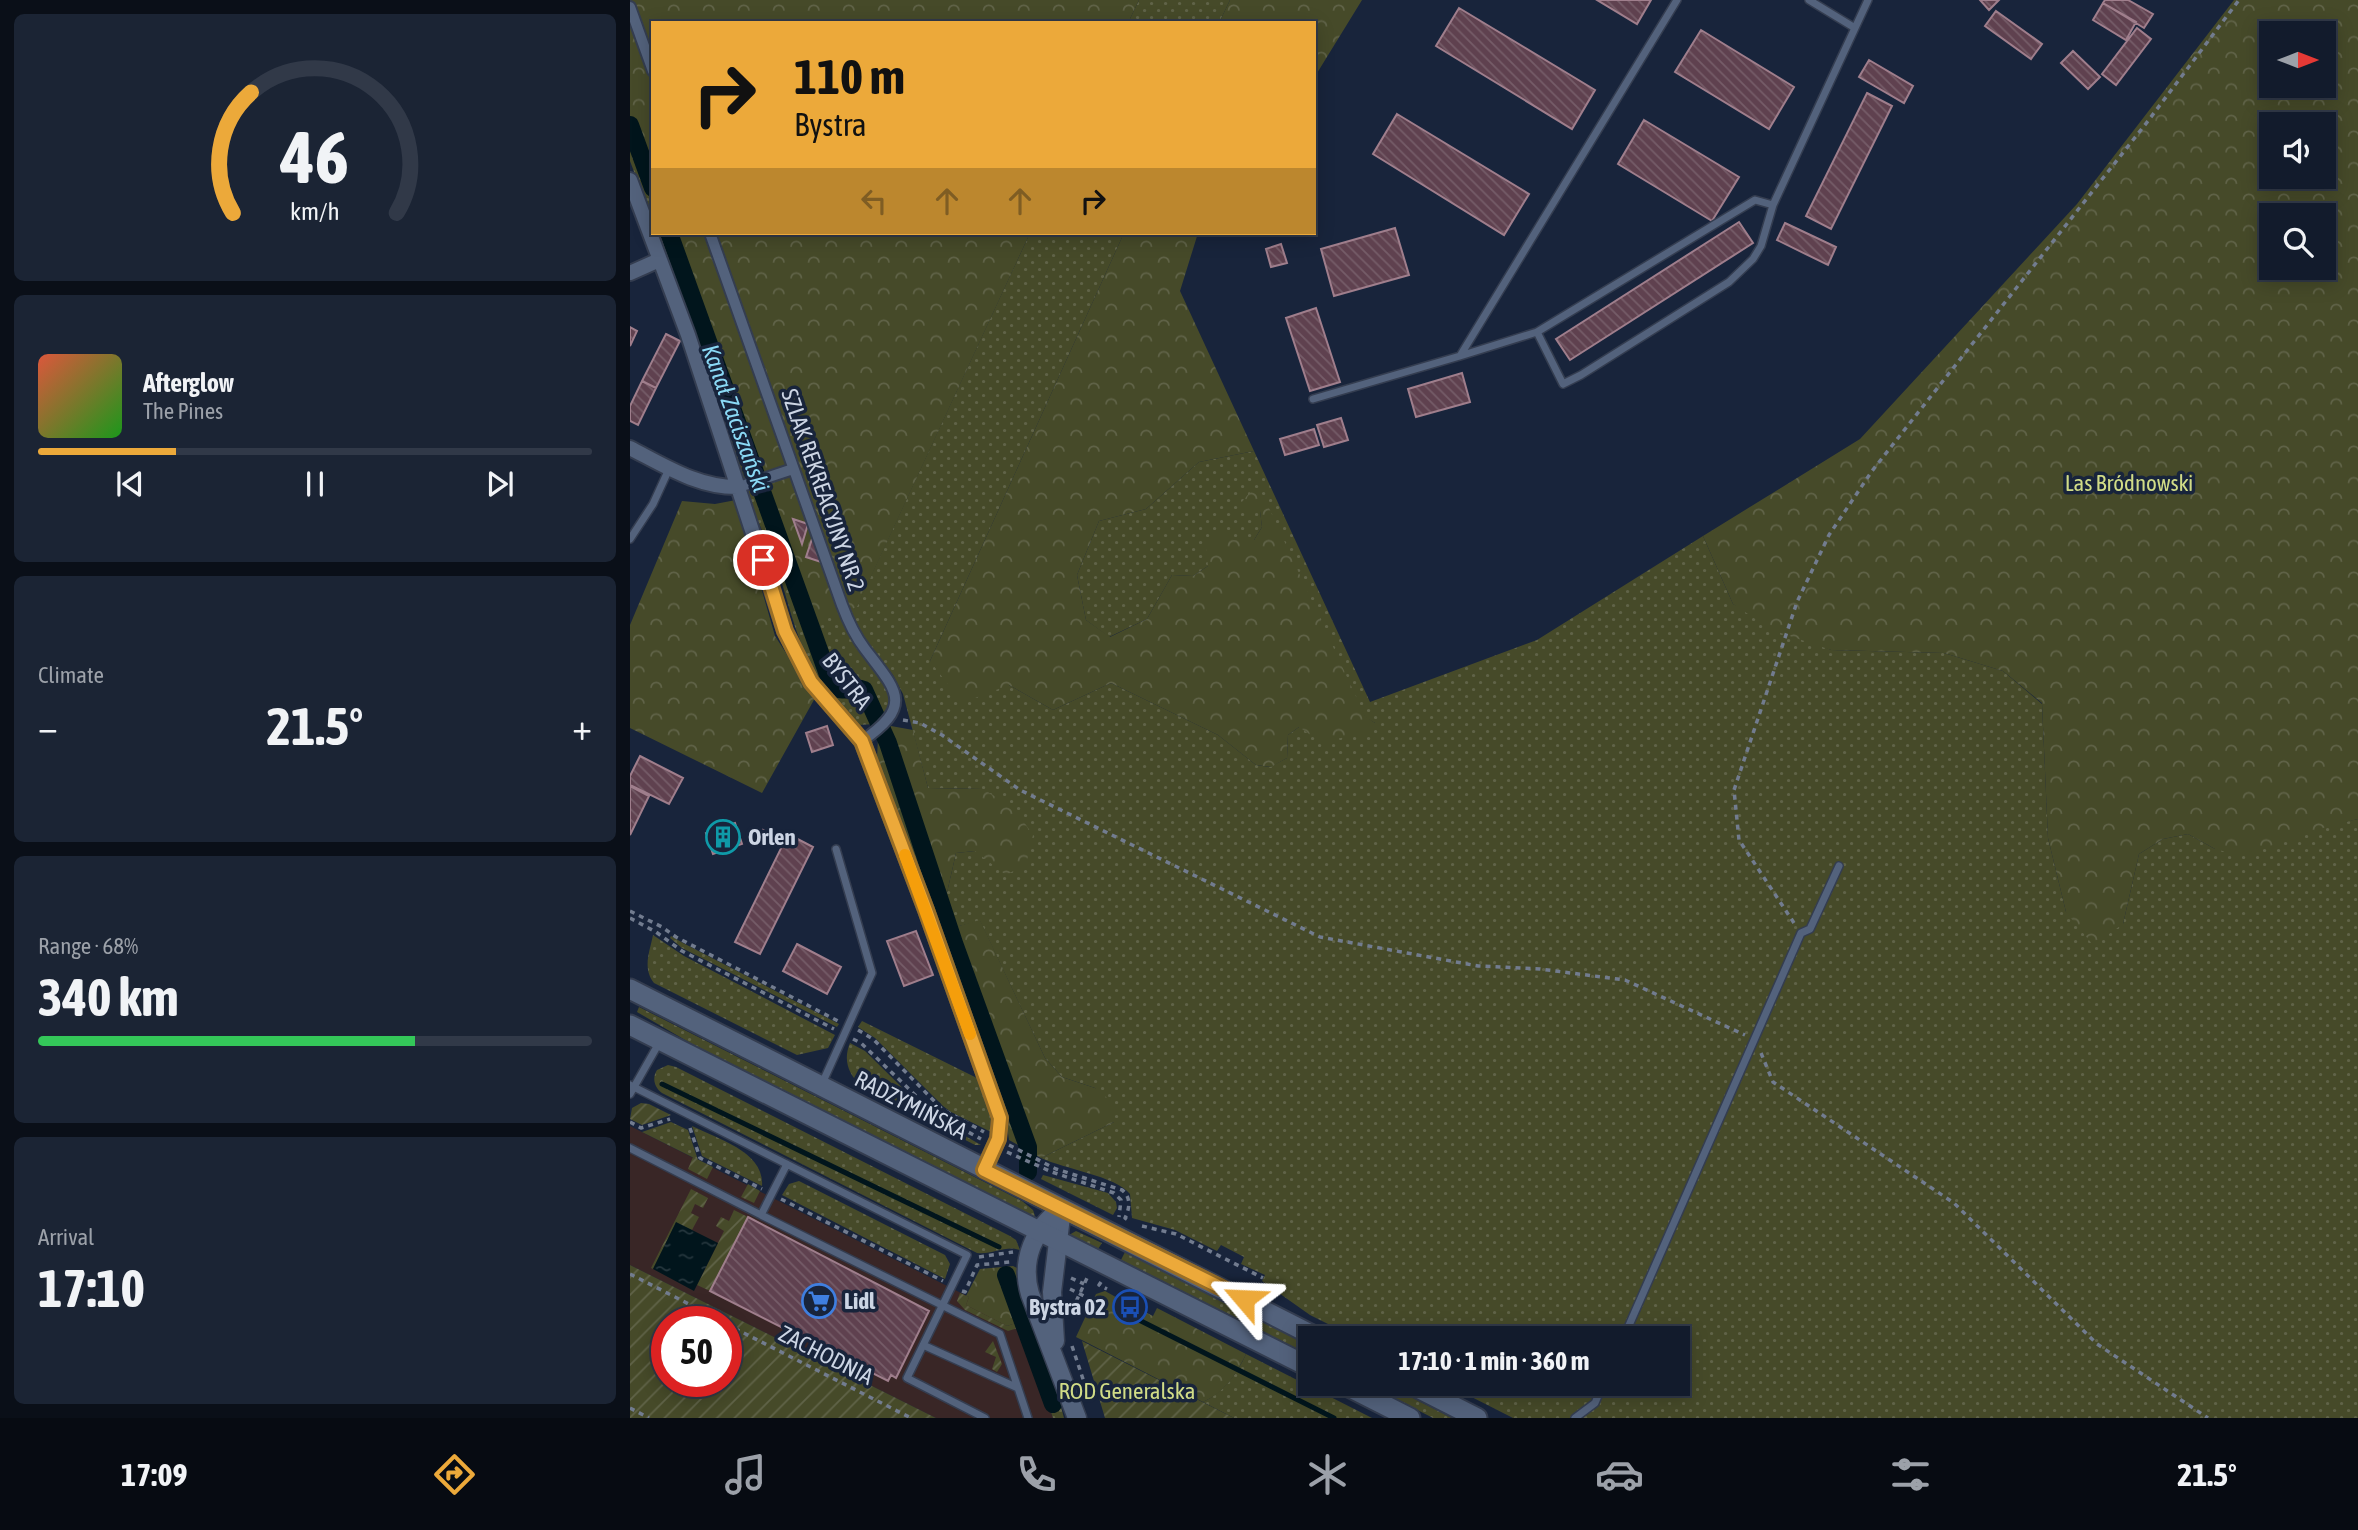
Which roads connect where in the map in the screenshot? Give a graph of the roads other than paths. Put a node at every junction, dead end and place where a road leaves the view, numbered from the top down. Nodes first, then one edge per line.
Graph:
1 (1677, 0) edge
2 (1809, 0) edge
3 (1868, 0) edge
4 (630, 7) edge
5 (1855, 28) junction
6 (651, 65) edge
7 (630, 180) edge
8 (1773, 205) junction
9 (711, 235) edge
10 (659, 260) junction
11 (630, 272) edge
12 (1537, 332) junction
13 (1460, 356) junction
14 (1313, 398) dead end
15 (630, 448) edge
16 (669, 468) junction
17 (793, 469) junction
18 (744, 486) junction
19 (630, 539) edge
20 (862, 741) junction
21 (835, 849) dead end
22 (1839, 866) dead end
23 (630, 989) edge
24 (630, 1025) edge
25 (661, 1041) junction
26 (820, 1086) junction
27 (631, 1089) edge
28 (630, 1148) edge
29 (787, 1164) junction
30 (984, 1170) junction
31 (1062, 1208) junction
32 (761, 1215) junction
33 (1039, 1231) junction
34 (1059, 1241) junction
35 (1095, 1264) junction
36 (1063, 1282) junction
37 (943, 1306) junction
38 (1629, 1326) edge
39 (1298, 1328) edge
40 (923, 1345) junction
41 (1056, 1359) junction
42 (1298, 1362) edge
43 (1018, 1388) junction
44 (1367, 1396) edge
45 (1434, 1396) edge
46 (1598, 1396) edge
47 (985, 1418) edge
48 (1028, 1418) edge
49 (1077, 1418) edge
50 (1410, 1418) edge
51 (1477, 1418) edge
52 (1575, 1418) edge

1 - 13 lane
2 - 5 lane
3 - 5 lane
4 - 6 street
5 - 8 lane
7 - 10 street, BYSTRA
8 - 12 lane
8 - 12 lane
9 - 17 street, SZLAK REKREACYJNY NR 2
10 - 11 street
10 - 18 street, BYSTRA
12 - 13 lane
13 - 14 lane
15 - 16 street
16 - 18 street
16 - 19 lane
17 - 18 street
17 - 20 street, SZLAK REKREACYJNY NR 2
18 - 20 street, BYSTRA
20 - 30 street, BYSTRA
21 - 26 lane
22 - 38 lane
23 - 26 main road, RADZYMIŃSKA
24 - 25 main road
25 - 27 lane
25 - 33 main road
26 - 30 main road, RADZYMIŃSKA
27 - 29 lane
28 - 32 lane
29 - 32 lane
29 - 37 lane
30 - 31 main road, RADZYMIŃSKA
31 - 33 street
31 - 34 street
31 - 39 main road, RADZYMIŃSKA
32 - 37 lane
33 - 34 main road
33 - 41 street
34 - 35 main road
34 - 36 street
35 - 36 street
35 - 42 main road
36 - 41 street
37 - 40 lane
37 - 43 lane
40 - 43 lane
40 - 47 lane
41 - 49 street
43 - 48 lane
44 - 50 main road
45 - 51 main road
46 - 52 lane

